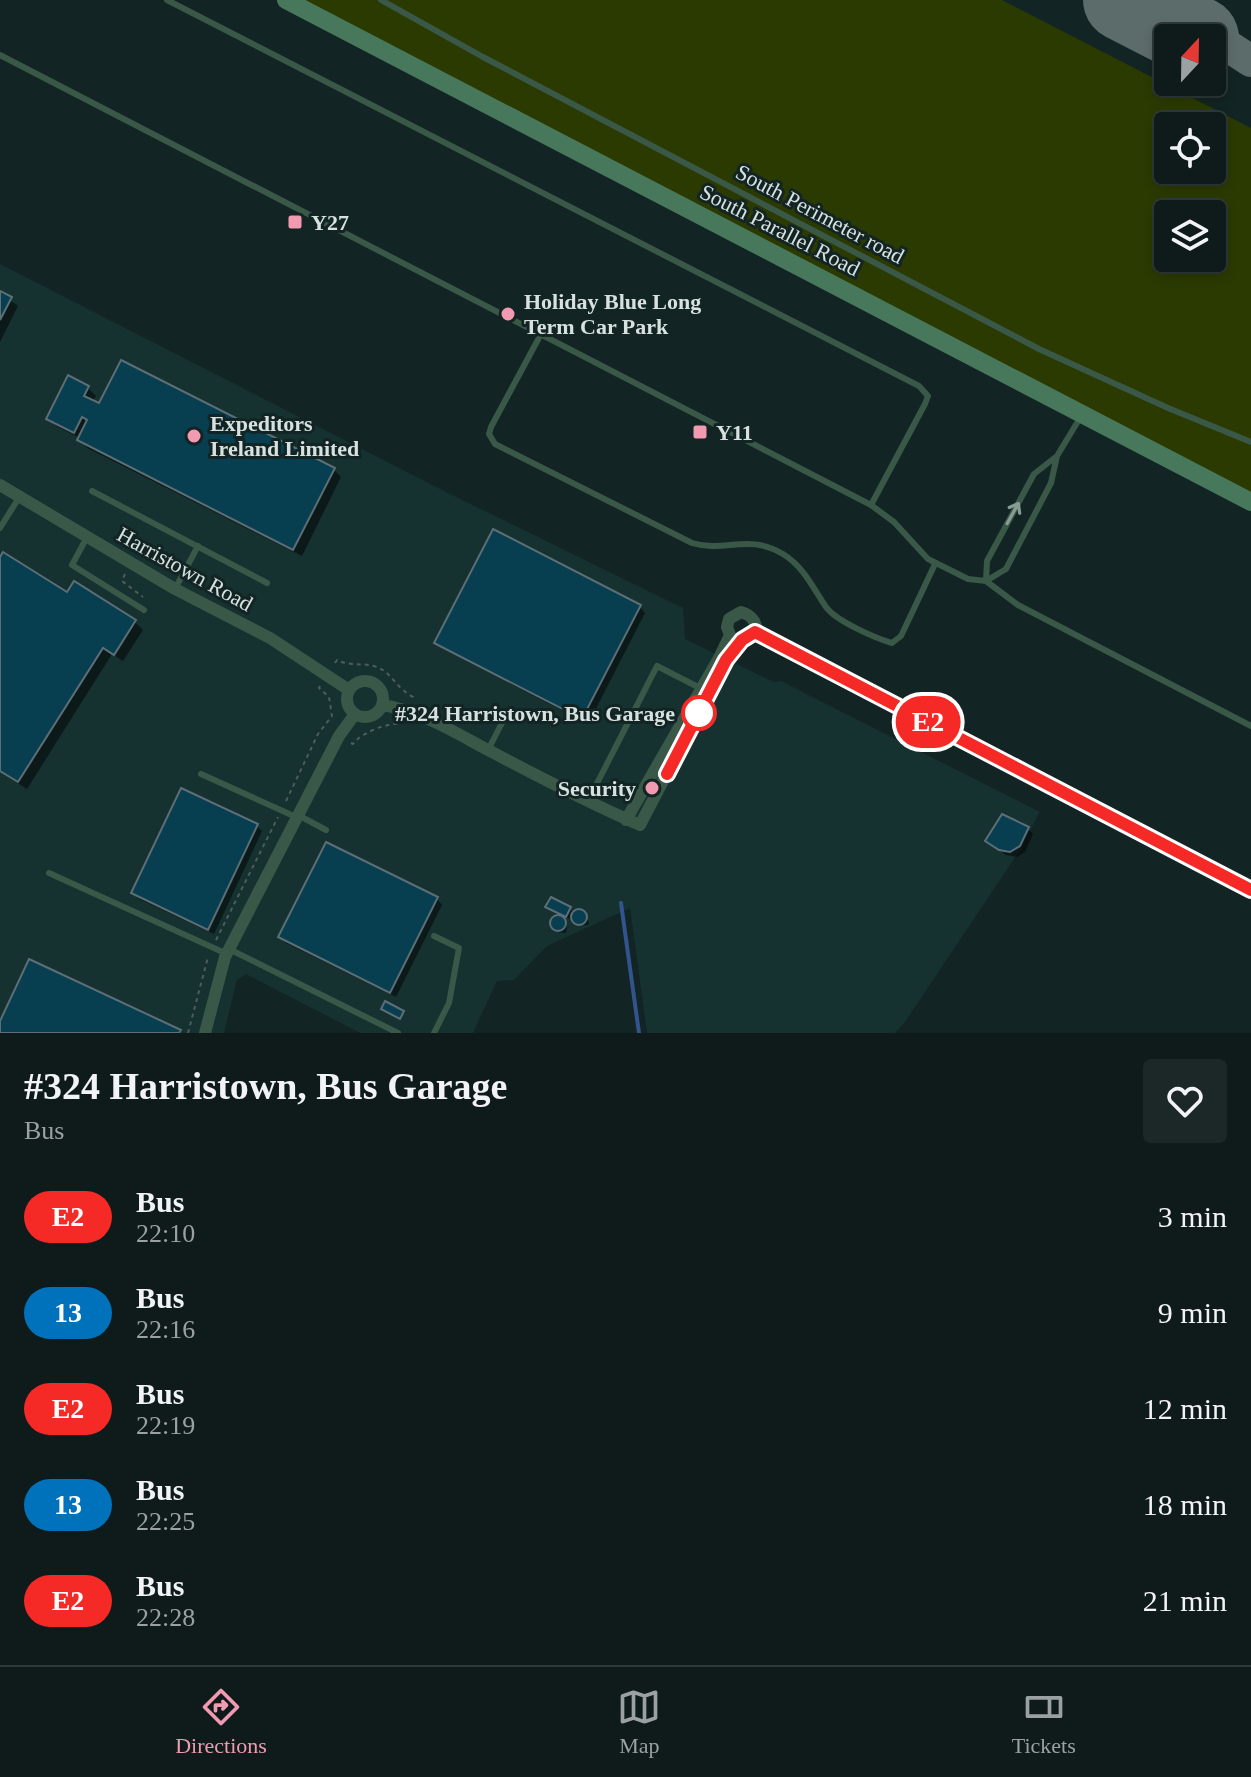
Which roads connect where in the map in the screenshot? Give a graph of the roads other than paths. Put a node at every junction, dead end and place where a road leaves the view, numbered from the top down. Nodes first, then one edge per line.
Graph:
1 (167, 0) edge
2 (286, 0) edge
3 (381, 0) edge
4 (0, 55) edge
5 (541, 334) junction
6 (1083, 413) junction
7 (1251, 442) edge
8 (1057, 456) junction
9 (0, 485) edge
10 (92, 491) dead end
11 (20, 496) junction
12 (1251, 502) edge
13 (871, 505) junction
14 (0, 528) edge
15 (87, 537) junction
16 (198, 546) junction
17 (935, 564) junction
18 (986, 581) junction
19 (267, 583) dead end
20 (175, 589) junction
21 (144, 610) dead end
22 (755, 632) junction
23 (736, 638) junction
24 (702, 689) junction
25 (349, 690) junction
26 (383, 705) junction
27 (355, 714) junction
28 (505, 717) dead end
29 (1251, 726) edge
30 (488, 750) junction
31 (201, 774) dead end
32 (588, 801) junction
33 (297, 816) junction
34 (626, 820) junction
35 (326, 830) dead end
36 (49, 873) dead end
37 (1251, 890) edge
38 (434, 936) dead end
39 (228, 952) junction
40 (205, 1033) edge
41 (398, 1033) edge
42 (434, 1033) edge

1 - 13 lane
2 - 6 main road, South Parallel Road
3 - 7 lane, South Perimeter road
4 - 5 lane
5 - 13 lane
5 - 17 lane
6 - 8 lane
6 - 12 main road, South Parallel Road
8 - 18 lane
18 -> 8 lane
9 - 11 street, Harristown Road
10 - 16 lane
11 - 14 lane
11 - 15 street, Harristown Road
13 - 17 lane
15 - 20 street, Harristown Road
15 - 21 lane
16 - 19 lane
16 - 20 lane
17 - 18 lane
18 - 29 lane
20 - 25 street, Harristown Road
22 - 23 street
22 - 23 street
22 - 37 street
23 - 24 street
23 - 34 street
24 - 32 lane
24 - 34 street
25 - 26 street
25 - 27 street
26 - 27 street
26 - 30 street
27 - 33 street
28 - 30 lane
30 - 32 street
31 - 33 lane
32 - 34 street
33 - 35 lane
33 - 39 street
36 - 39 lane
38 - 42 lane
39 - 40 street
39 - 41 lane

